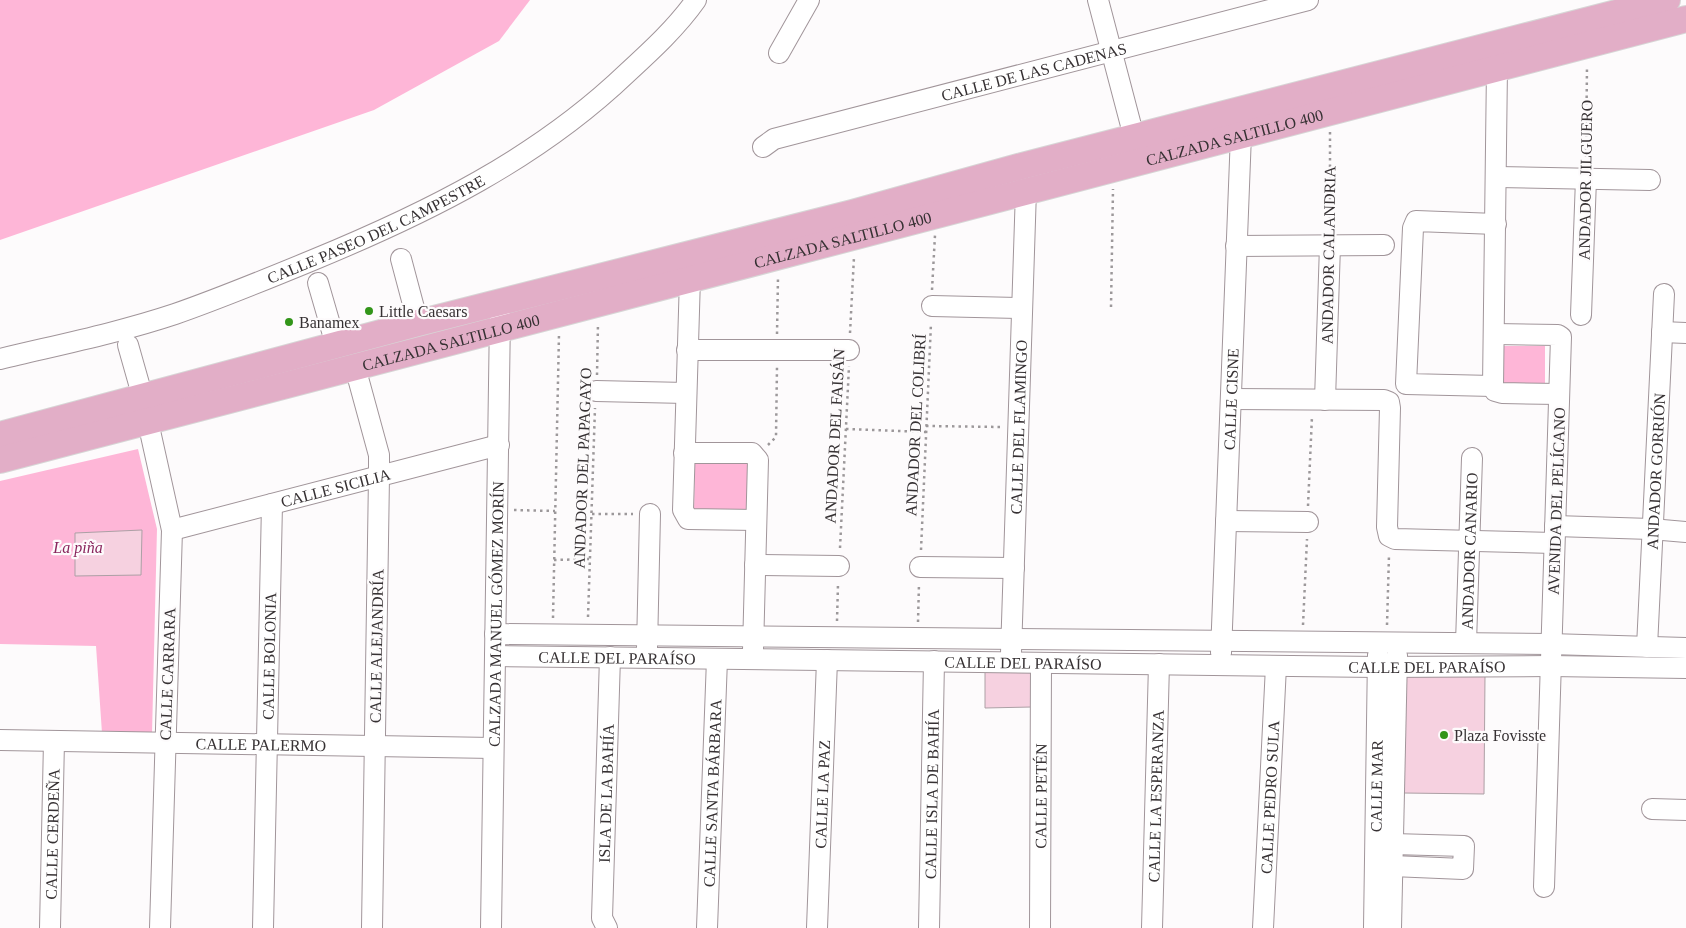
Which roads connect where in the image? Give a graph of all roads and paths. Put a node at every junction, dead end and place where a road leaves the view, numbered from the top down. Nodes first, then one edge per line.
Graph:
1 (696, 0) edge
2 (809, 0) edge
3 (1098, 0) edge
4 (1308, 0) edge
5 (1667, 0) edge
6 (1686, 18) edge
7 (1587, 44) junction
8 (1112, 52) junction
9 (779, 53) dead end
10 (1497, 67) junction
11 (1330, 111) junction
12 (1241, 134) junction
13 (1134, 137) junction
14 (763, 147) dead end
15 (1113, 168) junction
16 (1497, 177) junction
17 (1586, 179) junction
18 (1650, 180) dead end
19 (1026, 190) junction
20 (936, 214) junction
21 (1496, 224) junction
22 (855, 235) junction
23 (1384, 244) dead end
24 (1330, 245) junction
25 (1236, 246) junction
26 (401, 258) dead end
27 (690, 278) junction
28 (318, 283) dead end
29 (1664, 294) dead end
30 (500, 301) junction
31 (599, 302) junction
32 (932, 306) junction
33 (1111, 307) dead end
34 (1022, 308) junction
35 (560, 312) junction
36 (1581, 315) dead end
37 (418, 323) junction
38 (500, 328) junction
39 (1662, 332) junction
40 (1686, 333) edge
41 (1494, 334) junction
42 (128, 345) dead end
43 (336, 345) junction
44 (687, 350) junction
45 (849, 350) junction
46 (0, 359) edge
47 (355, 367) junction
48 (1494, 388) junction
49 (596, 391) junction
50 (686, 393) junction
51 (1559, 394) junction
52 (1231, 399) junction
53 (1325, 400) junction
54 (145, 410) junction
55 (926, 426) junction
56 (1019, 427) junction
57 (846, 430) junction
58 (926, 432) junction
59 (0, 435) edge
60 (498, 445) junction
61 (684, 454) junction
62 (1472, 458) dead end
63 (0, 460) edge
64 (379, 476) junction
65 (272, 504) junction
66 (497, 510) junction
67 (555, 511) junction
68 (650, 514) dead end
69 (756, 520) junction
70 (1226, 521) junction
71 (1308, 522) dead end
72 (1651, 529) junction
73 (172, 530) junction
74 (1686, 532) edge
75 (1554, 535) junction
76 (1389, 536) junction
77 (1470, 541) junction
78 (590, 559) junction
79 (554, 560) junction
80 (755, 565) junction
81 (839, 566) junction
82 (920, 567) junction
83 (1014, 568) junction
84 (495, 634) junction
85 (552, 634) junction
86 (587, 635) junction
87 (647, 635) junction
88 (753, 636) junction
89 (836, 637) junction
90 (917, 638) junction
91 (1012, 639) junction
92 (1222, 641) junction
93 (1388, 642) junction
94 (1466, 644) junction
95 (1550, 644) junction
96 (1646, 647) junction
97 (1686, 648) edge
98 (495, 656) junction
99 (610, 657) junction
100 (647, 658) junction
101 (716, 659) junction
102 (752, 659) junction
103 (826, 660) junction
104 (934, 661) junction
105 (1011, 662) junction
106 (1041, 663) junction
107 (1159, 664) junction
108 (1221, 665) junction
109 (1276, 666) junction
110 (1550, 666) junction
111 (1388, 667) junction
112 (1686, 668) edge
113 (0, 740) edge
114 (54, 741) junction
115 (164, 743) junction
116 (267, 745) junction
117 (373, 746) junction
118 (493, 748) junction
119 (1652, 809) dead end
120 (1686, 810) edge
121 (1392, 844) junction
122 (1392, 866) junction
123 (1544, 887) dead end
124 (50, 928) edge
125 (160, 928) edge
126 (263, 928) edge
127 (372, 928) edge
128 (491, 928) edge
129 (607, 928) edge
130 (708, 928) edge
131 (817, 928) edge
132 (929, 928) edge
133 (1040, 928) edge
134 (1152, 928) edge
135 (1263, 928) edge
136 (1374, 928) edge
137 (1391, 928) edge

1 - 46 street, CALLE PASEO DEL CAMPESTRE
2 - 9 street
3 - 8 street
4 - 8 street, CALLE DE LAS CADENAS
5 - 13 main road, CALZADA SALTILLO 400
6 - 7 main road, CALZADA SALTILLO 400
7 - 10 main road, CALZADA SALTILLO 400
7 - 17 path, ANDADOR JILGUERO
8 - 13 street
8 - 14 street, CALLE DE LAS CADENAS
10 - 11 main road, CALZADA SALTILLO 400
10 - 16 street
11 - 12 main road, CALZADA SALTILLO 400
11 - 24 path, ANDADOR CALANDRIA
12 - 15 main road, CALZADA SALTILLO 400
12 - 25 street, CALLE CISNE
13 - 30 main road, CALZADA SALTILLO 400
15 - 19 main road, CALZADA SALTILLO 400
15 - 33 path
16 - 17 street
16 - 21 street
17 - 18 street
17 - 36 street, ANDADOR JILGUERO
19 - 20 main road, CALZADA SALTILLO 400
19 - 34 street, CALLE DEL FLAMINGO
20 - 22 main road, CALZADA SALTILLO 400
20 - 32 path, ANDADOR DEL COLIBRÍ
21 - 41 street
21 - 48 street
22 - 27 main road, CALZADA SALTILLO 400
22 - 45 path, ANDADOR DEL FAISÁN
23 - 24 street
24 - 25 street
24 - 53 street, ANDADOR CALANDRIA
25 - 52 street, CALLE CISNE
26 - 37 street
27 - 31 main road, CALZADA SALTILLO 400
27 - 44 street
28 - 43 street
29 - 39 street, ANDADOR GORRIÓN
30 - 37 main road, CALZADA SALTILLO 400
30 - 38 street, CALZADA MANUEL GÓMEZ MORÍN
31 - 35 main road, CALZADA SALTILLO 400
31 - 49 path, ANDADOR DEL PAPAGAYO
32 - 34 street
32 - 55 path, ANDADOR DEL COLIBRÍ
34 - 56 street, CALLE DEL FLAMINGO
35 - 38 main road, CALZADA SALTILLO 400
35 - 67 path, ANDADOR DEL PAPAGAYO
37 - 43 main road, CALZADA SALTILLO 400
38 - 47 main road, CALZADA SALTILLO 400
38 - 60 street, CALZADA MANUEL GÓMEZ MORÍN
39 - 40 street
39 - 72 street, ANDADOR GORRIÓN
41 - 48 street
41 - 51 street, AVENIDA DEL PELÍCANO
42 - 54 street, CALLE CARRARA
43 - 54 main road, CALZADA SALTILLO 400
44 - 45 street
44 - 50 street
45 - 57 path, ANDADOR DEL FAISÁN
47 - 54 main road, CALZADA SALTILLO 400
47 - 64 street, CALLE ALEJANDRÍA
48 - 51 street
49 - 50 street
49 - 78 path, ANDADOR DEL PAPAGAYO
50 - 61 street
51 - 75 street, AVENIDA DEL PELÍCANO
52 - 53 street
52 - 70 street, CALLE CISNE
53 - 76 street
54 - 59 main road, CALZADA SALTILLO 400
54 - 63 main road, CALZADA SALTILLO 400
54 - 73 street, CALLE CARRARA
55 - 56 path
55 - 58 path, ANDADOR DEL COLIBRÍ
56 - 83 street, CALLE DEL FLAMINGO
57 - 58 path
57 - 81 path, ANDADOR DEL FAISÁN
58 - 82 path, ANDADOR DEL COLIBRÍ
60 - 64 street, CALLE SICILIA
60 - 66 street, CALZADA MANUEL GÓMEZ MORÍN
61 - 69 street
61 - 69 street
62 - 77 street, ANDADOR CANARIO
64 - 65 street, CALLE SICILIA
64 - 117 street, CALLE ALEJANDRÍA
65 - 73 street, CALLE SICILIA
65 - 116 street, CALLE BOLONIA
66 - 67 path
66 - 84 street, CALZADA MANUEL GÓMEZ MORÍN
67 - 79 path, ANDADOR DEL PAPAGAYO
68 - 87 street
69 - 80 street
70 - 71 street
70 - 92 street, CALLE CISNE
72 - 74 street
72 - 75 street
72 - 96 street, ANDADOR GORRIÓN
73 - 115 street, CALLE CARRARA
75 - 77 street
75 - 95 street, AVENIDA DEL PELÍCANO
76 - 77 street
76 - 93 path
77 - 94 street, ANDADOR CANARIO
78 - 79 path
78 - 86 path, ANDADOR DEL PAPAGAYO
79 - 85 path, ANDADOR DEL PAPAGAYO
80 - 81 street
80 - 88 street
81 - 89 path, ANDADOR DEL FAISÁN
82 - 83 street
82 - 90 path, ANDADOR DEL COLIBRÍ
83 - 91 street, CALLE DEL FLAMINGO
84 - 85 street, CALLE DEL PARAÍSO
84 - 98 street, CALZADA MANUEL GÓMEZ MORÍN
85 - 86 street, CALLE DEL PARAÍSO
86 - 87 street, CALLE DEL PARAÍSO
87 - 88 street, CALLE DEL PARAÍSO
87 - 100 street
88 - 89 street, CALLE DEL PARAÍSO
88 - 102 street
89 - 90 street, CALLE DEL PARAÍSO
90 - 91 street, CALLE DEL PARAÍSO
91 - 92 street, CALLE DEL PARAÍSO
91 - 105 street, CALLE DEL FLAMINGO
92 - 93 street, CALLE DEL PARAÍSO
92 - 108 street, CALLE CISNE
93 - 94 street, CALLE DEL PARAÍSO
93 - 111 street, CALLE MAR
94 - 95 street, CALLE DEL PARAÍSO
95 - 96 street, CALLE DEL PARAÍSO
95 - 110 street, AVENIDA DEL PELÍCANO
96 - 97 street, CALLE DEL PARAÍSO
98 - 99 street, CALLE DEL PARAÍSO
98 - 118 street, CALZADA MANUEL GÓMEZ MORÍN
99 - 100 street, CALLE DEL PARAÍSO
99 - 129 street, ISLA DE LA BAHÍA
100 - 101 street, CALLE DEL PARAÍSO
101 - 102 street, CALLE DEL PARAÍSO
101 - 130 street, CALLE SANTA BÁRBARA
102 - 103 street, CALLE DEL PARAÍSO
103 - 104 street, CALLE DEL PARAÍSO
103 - 131 street, CALLE LA PAZ
104 - 105 street, CALLE DEL PARAÍSO
104 - 132 street, CALLE ISLA DE BAHÍA
105 - 106 street, CALLE DEL PARAÍSO
106 - 107 street, CALLE DEL PARAÍSO
106 - 133 street, CALLE PETÉN
107 - 108 street, CALLE DEL PARAÍSO
107 - 134 street, CALLE LA ESPERANZA
108 - 109 street, CALLE DEL PARAÍSO
109 - 111 street, CALLE DEL PARAÍSO
109 - 135 street, CALLE PEDRO SULA
110 - 111 street, CALLE DEL PARAÍSO
110 - 112 street, CALLE DEL PARAÍSO
110 - 123 street, AVENIDA DEL PELÍCANO
111 - 121 street, CALLE MAR
111 - 136 street, CALLE MAR
113 - 114 street, CALLE PALERMO
114 - 115 street, CALLE PALERMO
114 - 124 street, CALLE CERDEÑA
115 - 116 street, CALLE PALERMO
115 - 125 street, CALLE CARRARA
116 - 117 street, CALLE PALERMO
116 - 126 street, CALLE BOLONIA
117 - 118 street, CALLE PALERMO
117 - 127 street, CALLE ALEJANDRÍA
118 - 128 street, CALZADA MANUEL GÓMEZ MORÍN
119 - 120 street
121 - 122 street, CALLE MAR
121 - 122 street
122 - 137 street, CALLE MAR

